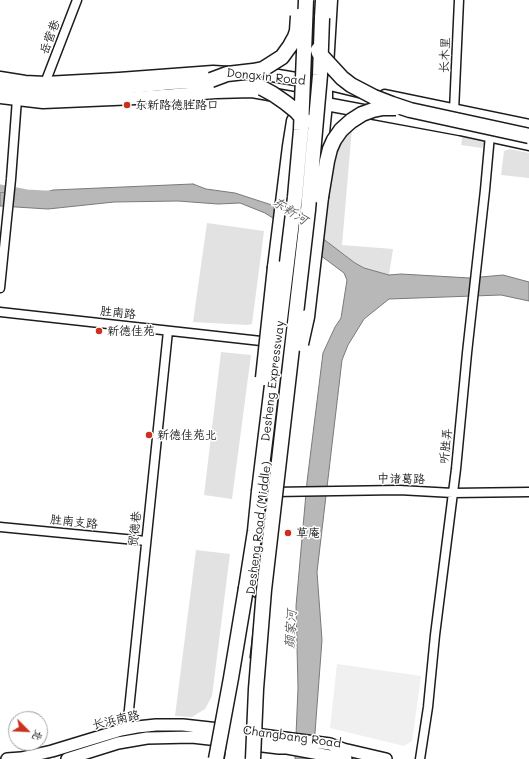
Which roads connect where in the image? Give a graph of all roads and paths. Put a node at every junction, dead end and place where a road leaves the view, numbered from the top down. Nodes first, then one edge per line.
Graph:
1 (77, 0) edge
2 (299, 0) edge
3 (305, 0) edge
4 (312, 0) edge
5 (323, 0) edge
6 (331, 0) edge
7 (460, 0) edge
8 (0, 78) edge
9 (211, 80) junction
10 (308, 82) junction
11 (45, 83) junction
12 (326, 83) junction
13 (0, 87) edge
14 (0, 97) edge
15 (17, 99) junction
16 (306, 101) junction
17 (326, 104) junction
18 (410, 110) junction
19 (454, 111) junction
20 (529, 126) edge
21 (490, 135) junction
22 (529, 136) edge
23 (529, 144) edge
24 (321, 197) junction
25 (0, 288) edge
26 (0, 312) edge
27 (168, 331) junction
28 (281, 343) junction
29 (285, 414) junction
30 (259, 491) junction
31 (273, 492) junction
32 (453, 492) junction
33 (529, 492) edge
34 (0, 527) edge
35 (146, 542) junction
36 (127, 729) junction
37 (239, 737) junction
38 (329, 750) junction
39 (7, 759) edge
40 (67, 759) edge
41 (216, 759) edge
42 (231, 759) edge
43 (242, 759) edge
44 (253, 759) edge
45 (346, 759) edge
46 (386, 759) edge
47 (420, 759) edge

1 - 11 street, 岳营巷
2 - 9 highway, bridge
3 - 18 highway, bridge
3 - 30 highway, Desheng Expressway, bridge
4 - 10 main road, Desheng Road (Middle)
5 - 29 highway, Desheng Expressway, bridge
6 - 12 main road, Desheng Road (Middle)
7 - 19 street, 长木里
8 - 11 main road, Dongxin Road
9 - 13 highway
9 - 24 highway, bridge
10 - 11 main road, Dongxin Road
10 - 12 main road, Dongxin Road
10 - 16 main road, Desheng Road (Middle)
12 - 17 main road, Desheng Road (Middle)
12 - 19 main road, Dongxin Road
14 - 15 main road, Dongxin Road
15 - 16 main road, Dongxin Road
15 - 25 street
16 - 17 main road, Dongxin Road
16 - 28 main road, Desheng Road (Middle)
16 - 30 highway, bridge
17 - 21 main road, Dongxin Road
17 - 31 main road, Desheng Road (Middle)
18 - 22 highway, bridge
18 - 24 highway, bridge
19 - 20 main road, Dongxin Road
21 - 23 main road, Dongxin Road
21 - 32 street, 听胜弄
24 - 29 highway, bridge
26 - 27 street, 胜南路
27 - 28 street, 胜南路
27 - 35 street, 贸德巷
28 - 37 main road, Desheng Road (Middle)
29 - 44 highway, Desheng Expressway, bridge
30 - 41 highway, Desheng Expressway, bridge
31 - 32 street, 中诸葛路
31 - 37 main road, Desheng Road (Middle)
32 - 33 street, 中诸葛路
32 - 47 street, 听胜弄
34 - 35 street, 胜南支路
35 - 36 street, 贸德巷
36 - 37 main road, 长浜南路
36 - 39 main road, 长浜南路
37 - 38 main road, Changbang Road
37 - 38 main road, Changbang Road
37 - 40 main road, 长浜南路
37 - 42 main road, Desheng Road (Middle)
37 - 43 main road, Desheng Road (Middle)
38 - 45 main road, Changbang Road
38 - 46 main road, Changbang Road

